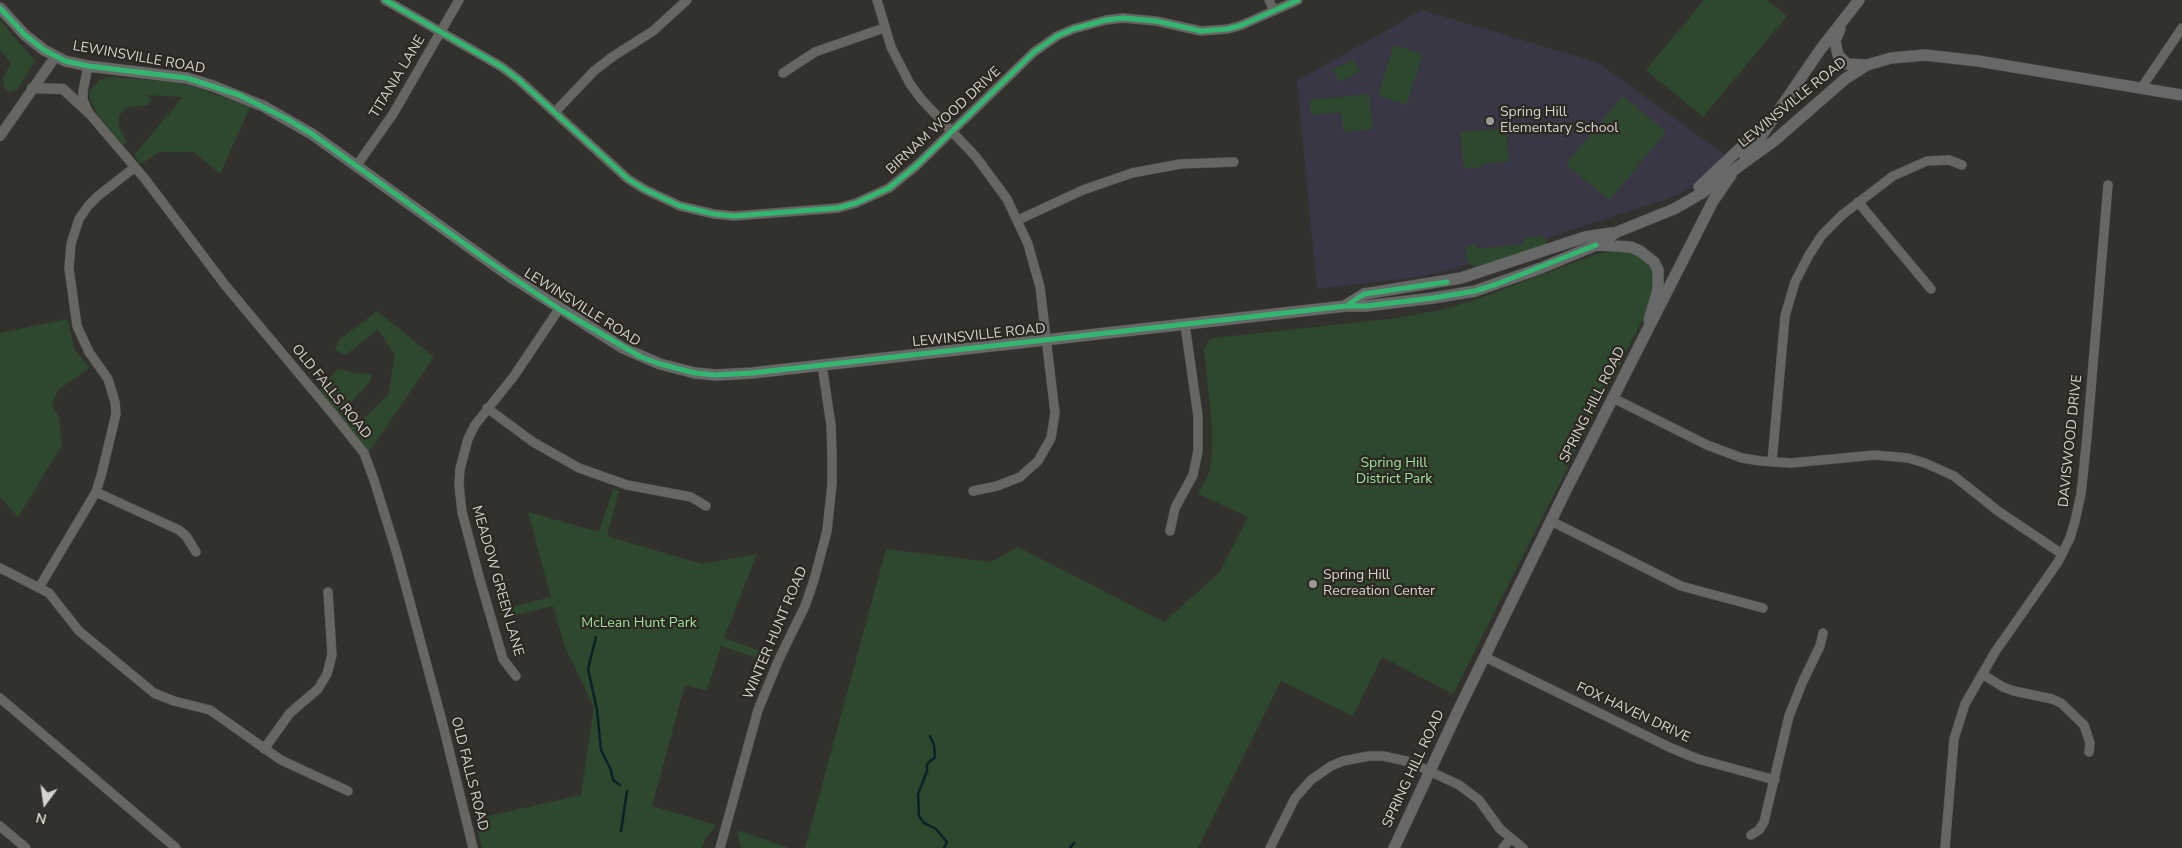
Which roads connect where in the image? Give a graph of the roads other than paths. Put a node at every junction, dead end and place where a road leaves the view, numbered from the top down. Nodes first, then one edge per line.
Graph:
1 (385, 0) edge
2 (459, 0) edge
3 (687, 0) edge
4 (877, 0) edge
5 (1269, 0) edge
6 (1298, 0) edge
7 (1859, 0) edge
8 (0, 8) edge
9 (1274, 11) junction
10 (1845, 20) junction
11 (884, 28) junction
12 (2182, 28) edge
13 (441, 31) junction
14 (55, 57) junction
15 (1867, 65) junction
16 (88, 66) junction
17 (783, 73) dead end
18 (2142, 87) junction
19 (32, 88) junction
20 (2182, 94) edge
21 (1784, 102) junction
22 (88, 112) junction
23 (554, 112) junction
24 (951, 132) junction
25 (0, 136) edge
26 (1234, 162) dead end
27 (1962, 165) dead end
28 (357, 166) junction
29 (135, 168) junction
30 (1736, 168) junction
31 (2108, 185) dead end
32 (1858, 202) junction
33 (1674, 209) junction
34 (1018, 220) junction
35 (1617, 232) junction
36 (1596, 245) junction
37 (1554, 247) junction
38 (1541, 268) junction
39 (1461, 278) junction
40 (1931, 289) dead end
41 (1451, 295) junction
42 (1346, 306) junction
43 (559, 309) junction
44 (1185, 325) junction
45 (1645, 336) junction
46 (1046, 340) junction
47 (822, 365) junction
48 (1613, 398) junction
49 (488, 408) junction
50 (1772, 462) junction
51 (973, 491) dead end
52 (96, 492) junction
53 (706, 506) dead end
54 (1551, 521) junction
55 (1170, 531) dead end
56 (196, 552) dead end
57 (2062, 554) junction
58 (0, 568) edge
59 (40, 586) junction
60 (328, 592) dead end
61 (1763, 608) dead end
62 (1823, 633) dead end
63 (1485, 657) junction
64 (1982, 674) junction
65 (516, 676) dead end
66 (0, 698) edge
67 (264, 749) junction
68 (2089, 752) dead end
69 (1431, 772) junction
70 (1775, 780) junction
71 (348, 791) dead end
72 (0, 826) edge
73 (1751, 835) dead end
74 (1510, 839) junction
75 (26, 848) edge
76 (176, 848) edge
77 (472, 848) edge
78 (720, 848) edge
79 (1270, 848) edge
80 (1394, 848) edge
81 (1503, 848) edge
82 (1523, 848) edge
83 (1945, 848) edge

1 - 13 street, BIRNAM WOOD DRIVE
2 - 13 street, TITANIA LANE
3 - 23 street
4 - 11 street
5 - 9 street
6 - 9 street, BIRNAM WOOD DRIVE
7 - 10 main road, SPRING HILL ROAD
8 - 14 main road, LEWINSVILLE ROAD
9 - 24 street, BIRNAM WOOD DRIVE
10 - 15 main road
10 - 21 main road, SPRING HILL ROAD
11 - 17 street
11 - 24 street
12 - 18 street
13 - 23 street, BIRNAM WOOD DRIVE
13 - 28 street, TITANIA LANE
14 - 16 main road, LEWINSVILLE ROAD
14 - 19 street
15 - 18 main road, LEWINSVILLE ROAD
15 - 30 main road, LEWINSVILLE ROAD
16 - 22 street, OLD FALLS ROAD
16 - 28 main road, LEWINSVILLE ROAD
18 - 20 main road, LEWINSVILLE ROAD
19 - 22 street
19 - 25 street
21 - 30 main road, SPRING HILL ROAD
21 - 33 main road
22 - 29 street, OLD FALLS ROAD
23 - 24 street, BIRNAM WOOD DRIVE
24 - 34 street
26 - 34 street
27 - 32 street
28 - 43 main road, LEWINSVILLE ROAD
29 - 52 street
29 - 77 street, OLD FALLS ROAD
30 - 33 main road, LEWINSVILLE ROAD
30 - 45 main road, SPRING HILL ROAD
31 - 57 street, DAVISWOOD DRIVE
32 - 40 street
32 - 50 street
33 - 35 main road, LEWINSVILLE ROAD
34 - 46 street
35 - 36 main road, LEWINSVILLE ROAD
35 - 37 main road, LEWINSVILLE ROAD
36 - 38 main road, LEWINSVILLE ROAD
36 - 45 main road
37 - 38 main road
37 - 39 main road, LEWINSVILLE ROAD
38 - 41 main road, LEWINSVILLE ROAD
39 - 41 main road
39 - 42 main road, LEWINSVILLE ROAD
41 - 42 main road, LEWINSVILLE ROAD
42 - 44 main road, LEWINSVILLE ROAD
43 - 47 main road, LEWINSVILLE ROAD
43 - 49 street, MEADOW GREEN LANE
44 - 46 main road, LEWINSVILLE ROAD
44 - 55 street
45 - 48 main road, SPRING HILL ROAD
46 - 47 main road, LEWINSVILLE ROAD
46 - 51 street
47 - 78 street, WINTER HUNT ROAD
48 - 50 street
48 - 54 main road, SPRING HILL ROAD
49 - 53 street
49 - 65 street, MEADOW GREEN LANE
50 - 57 street
52 - 56 street
52 - 59 street
54 - 61 street
54 - 63 main road, SPRING HILL ROAD
57 - 64 street, DAVISWOOD DRIVE
58 - 59 street
59 - 67 street
60 - 67 street
62 - 70 street
63 - 69 main road, SPRING HILL ROAD
63 - 70 street, FOX HAVEN DRIVE
64 - 68 street
64 - 83 street, DAVISWOOD DRIVE
66 - 76 street
67 - 71 street
69 - 74 street
69 - 79 street
69 - 80 main road, SPRING HILL ROAD
70 - 73 street
72 - 75 street
74 - 81 street
74 - 82 street

